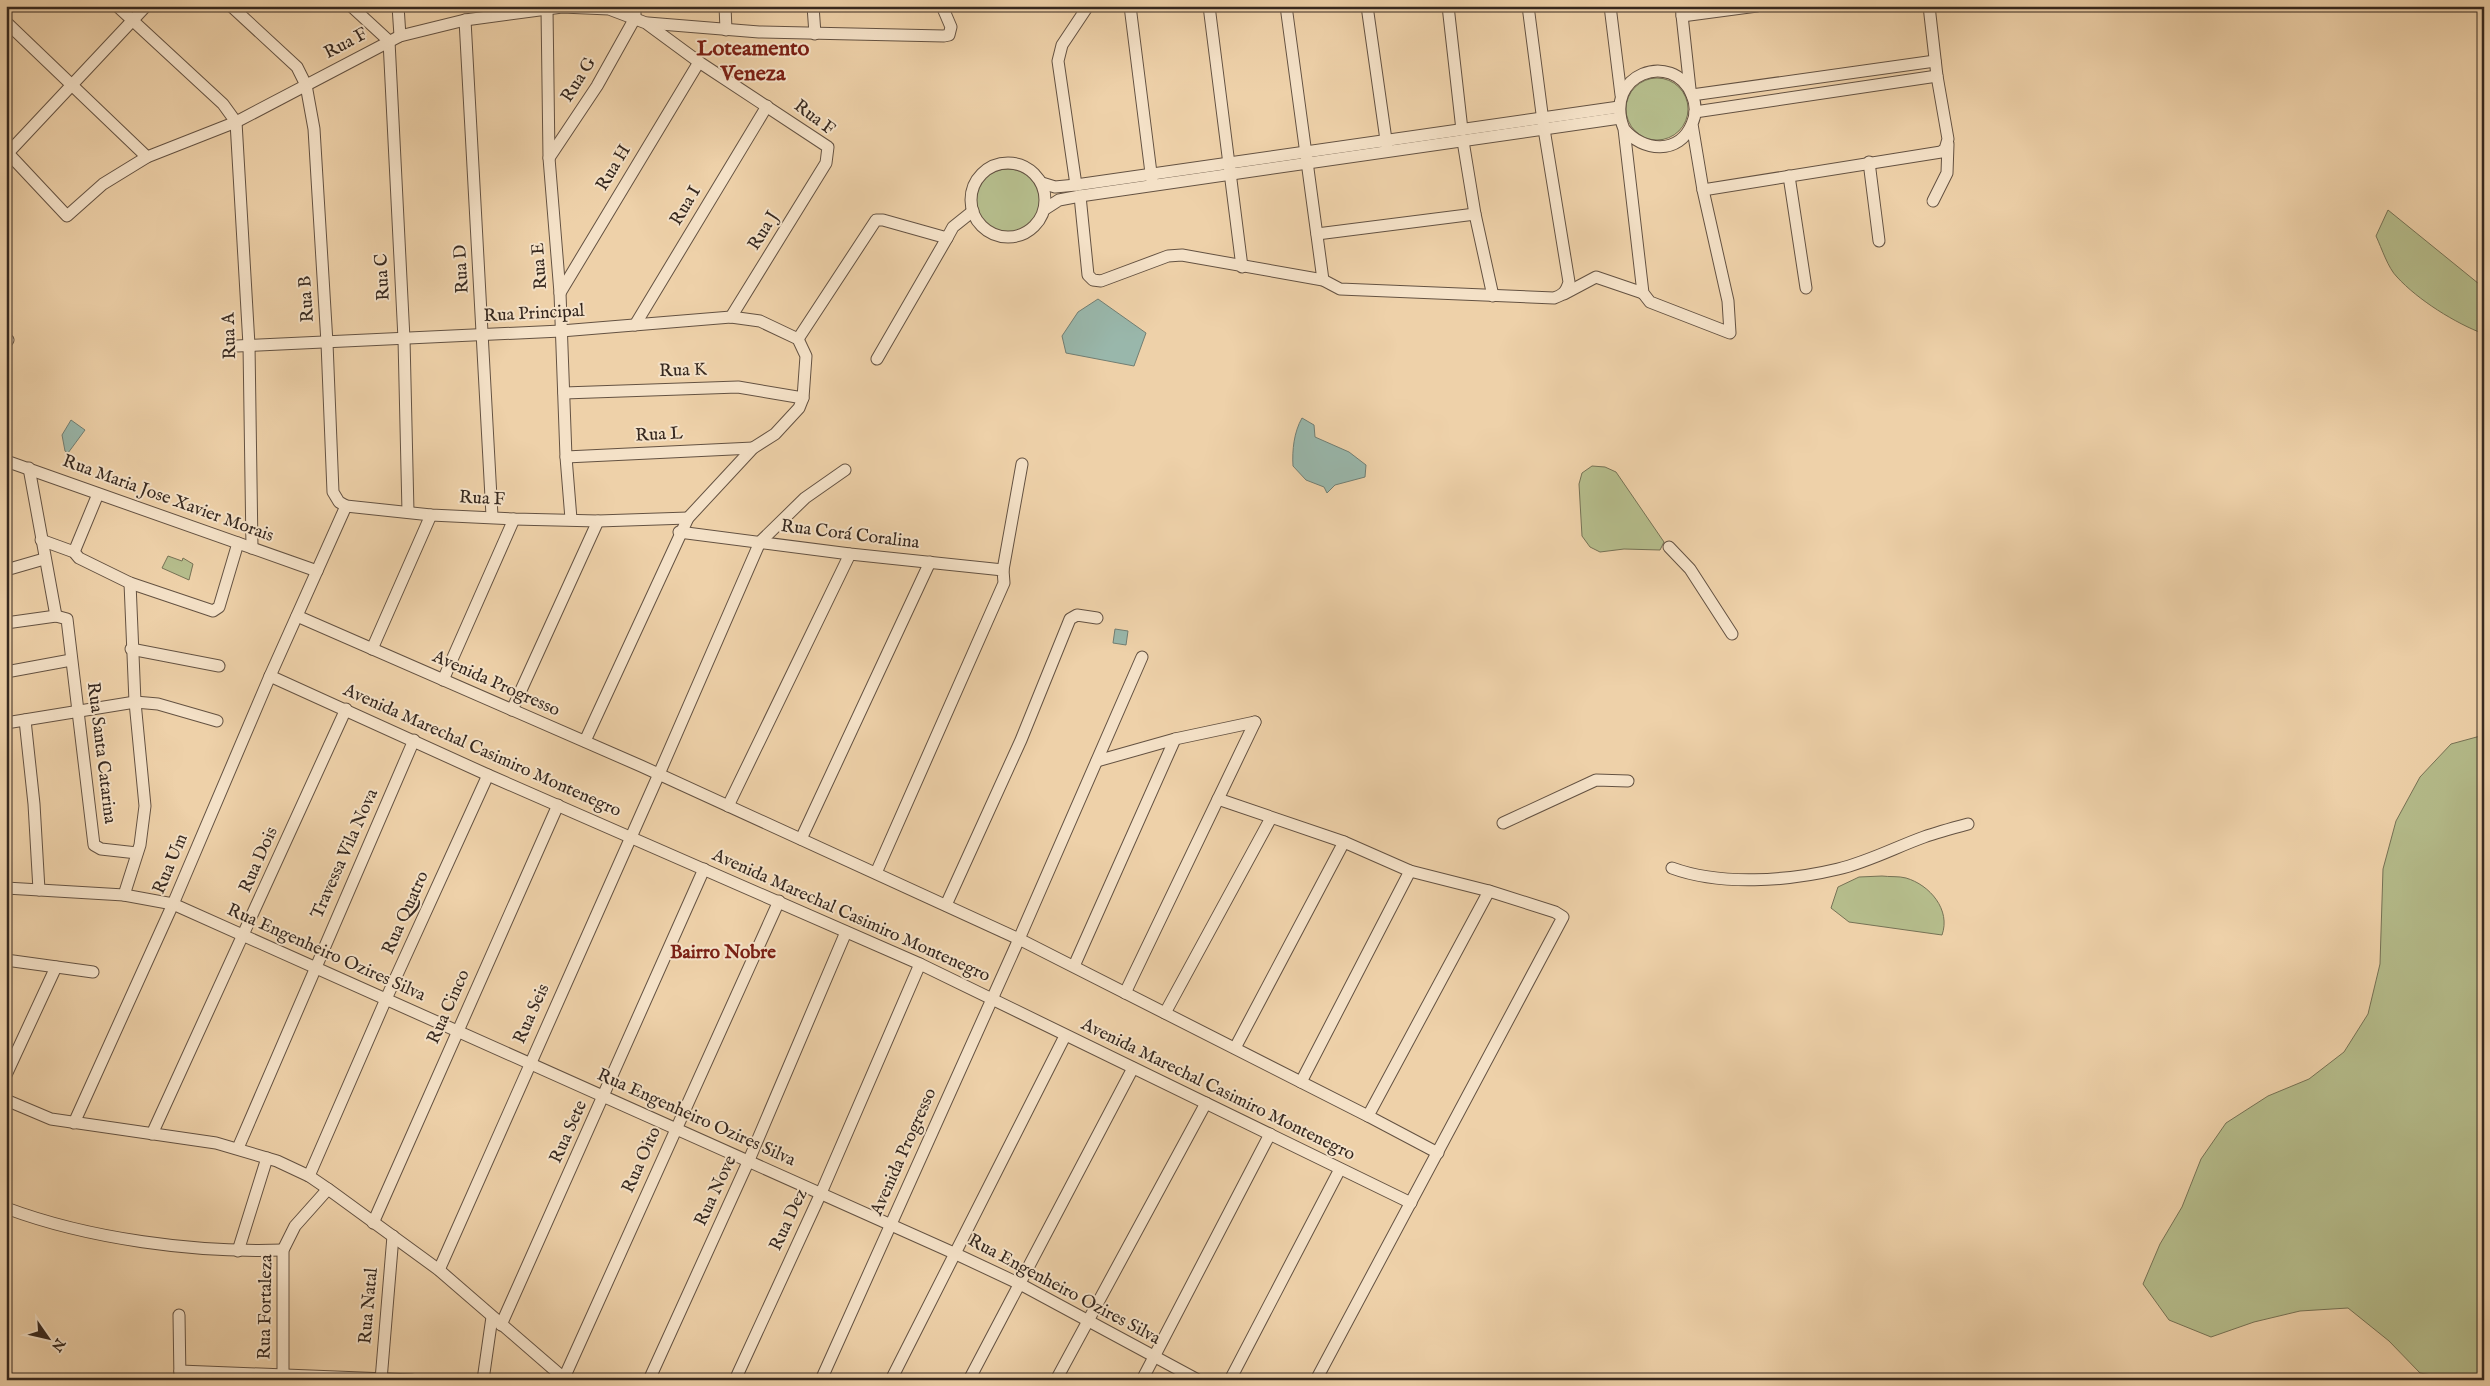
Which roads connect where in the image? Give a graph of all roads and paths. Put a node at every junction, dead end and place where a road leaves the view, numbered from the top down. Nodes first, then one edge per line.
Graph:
1 (117, 6) edge
2 (146, 6) edge
3 (231, 6) edge
4 (351, 6) edge
5 (398, 6) edge
6 (478, 6) edge
7 (725, 6) edge
8 (813, 6) edge
9 (942, 6) edge
10 (1088, 6) edge
11 (1130, 6) edge
12 (1209, 6) edge
13 (1286, 6) edge
14 (1367, 6) edge
15 (1448, 6) edge
16 (1528, 6) edge
17 (1610, 6) edge
18 (1757, 6) edge
19 (1929, 6) edge
20 (562, 7) edge
21 (547, 9) junction
22 (1682, 11) edge
23 (635, 12) edge
24 (478, 18) junction
25 (132, 20) junction
26 (465, 20) junction
27 (6, 22) edge
28 (646, 22) junction
29 (726, 30) junction
30 (815, 34) junction
31 (394, 38) junction
32 (1936, 61) junction
33 (699, 62) junction
34 (1937, 76) junction
35 (72, 84) junction
36 (306, 85) junction
37 (1691, 92) junction
38 (1621, 96) junction
39 (767, 106) junction
40 (1695, 112) junction
41 (1619, 113) junction
42 (236, 122) junction
43 (1543, 124) junction
44 (1692, 124) junction
45 (1624, 129) junction
46 (1463, 135) junction
47 (1948, 144) junction
48 (1386, 146) junction
49 (7, 152) edge
50 (147, 157) junction
51 (549, 158) junction
52 (1307, 158) junction
53 (1869, 162) junction
54 (826, 163) joint
55 (1230, 169) junction
56 (1789, 176) junction
57 (1151, 180) junction
58 (1042, 184) junction
59 (1078, 190) junction
60 (1703, 190) junction
61 (1933, 201) dead end
62 (1045, 209) junction
63 (973, 211) junction
64 (1475, 214) junction
65 (1317, 234) junction
66 (947, 238) junction
67 (1879, 241) dead end
68 (1242, 267) junction
69 (1323, 280) junction
70 (1806, 288) dead end
71 (560, 293) junction
72 (1643, 293) junction
73 (1493, 296) junction
74 (1561, 296) junction
75 (731, 317) junction
76 (635, 325) junction
77 (561, 330) junction
78 (483, 335) junction
79 (404, 339) junction
80 (798, 339) junction
81 (327, 343) junction
82 (243, 346) junction
83 (878, 359) dead end
84 (564, 393) junction
85 (803, 398) junction
86 (753, 448) junction
87 (566, 457) junction
88 (6, 461) edge
89 (1022, 464) dead end
90 (29, 468) junction
91 (845, 470) dead end
92 (98, 494) junction
93 (346, 506) junction
94 (408, 512) junction
95 (431, 515) junction
96 (492, 516) junction
97 (514, 518) junction
98 (688, 518) junction
99 (571, 519) junction
100 (598, 521) junction
101 (679, 532) junction
102 (41, 540) junction
103 (760, 542) junction
104 (238, 543) junction
105 (1669, 547) dead end
106 (252, 548) junction
107 (74, 552) junction
108 (850, 554) junction
109 (44, 559) junction
110 (930, 562) junction
111 (6, 570) edge
112 (318, 570) junction
113 (1003, 570) junction
114 (130, 583) junction
115 (56, 616) junction
116 (297, 616) junction
117 (1097, 618) dead end
118 (6, 623) edge
119 (1732, 634) dead end
120 (131, 649) junction
121 (372, 649) junction
122 (1142, 657) dead end
123 (71, 660) junction
124 (219, 666) dead end
125 (6, 672) edge
126 (270, 676) junction
127 (443, 680) junction
128 (134, 702) junction
129 (346, 709) junction
130 (78, 710) junction
131 (512, 710) junction
132 (25, 720) junction
133 (217, 721) dead end
134 (6, 723) edge
135 (1175, 739) junction
136 (414, 740) junction
137 (585, 742) junction
138 (1097, 761) junction
139 (660, 774) junction
140 (488, 775) junction
141 (1628, 781) dead end
142 (1218, 799) junction
143 (558, 805) junction
144 (728, 806) junction
145 (1271, 818) junction
146 (1503, 823) dead end
147 (1968, 824) dead end
148 (631, 838) junction
149 (801, 839) junction
150 (1344, 842) junction
151 (137, 853) junction
152 (1672, 868) dead end
153 (704, 869) junction
154 (1410, 871) junction
155 (876, 874) junction
156 (6, 888) edge
157 (39, 890) junction
158 (1489, 891) junction
159 (124, 895) junction
160 (779, 901) junction
161 (173, 904) junction
162 (946, 905) junction
163 (846, 932) junction
164 (244, 937) junction
165 (1019, 939) junction
166 (6, 960) edge
167 (920, 964) junction
168 (56, 966) junction
169 (1074, 966) junction
170 (314, 967) junction
171 (93, 972) dead end
172 (1125, 993) junction
173 (386, 999) junction
174 (992, 999) junction
175 (1164, 1013) junction
176 (458, 1030) junction
177 (1065, 1036) junction
178 (1235, 1048) junction
179 (530, 1063) junction
180 (1133, 1068) junction
181 (6, 1075) edge
182 (1301, 1082) junction
183 (604, 1096) junction
184 (6, 1100) edge
185 (1206, 1103) junction
186 (1368, 1116) junction
187 (74, 1123) junction
188 (675, 1129) junction
189 (152, 1134) junction
190 (1270, 1134) junction
191 (238, 1148) junction
192 (1438, 1153) junction
193 (267, 1158) junction
194 (749, 1160) junction
195 (1340, 1168) junction
196 (309, 1176) junction
197 (328, 1189) junction
198 (821, 1193) junction
199 (1412, 1203) junction
200 (6, 1208) edge
201 (373, 1223) junction
202 (890, 1224) junction
203 (393, 1236) junction
204 (283, 1250) junction
205 (238, 1252) junction
206 (956, 1254) junction
207 (439, 1270) junction
208 (1020, 1284) junction
209 (178, 1315) dead end
210 (492, 1317) junction
211 (1088, 1320) junction
212 (501, 1325) junction
213 (1154, 1357) junction
214 (180, 1376) edge
215 (283, 1377) edge
216 (381, 1378) edge
217 (565, 1379) edge
218 (412, 1380) edge
219 (483, 1380) edge
220 (649, 1380) edge
221 (734, 1380) edge
222 (821, 1380) edge
223 (891, 1380) edge
224 (969, 1380) edge
225 (1056, 1380) edge
226 (1142, 1380) edge
227 (1198, 1380) edge
228 (1230, 1380) edge
229 (1316, 1380) edge

1 - 25 street
2 - 25 street
3 - 36 street, Rua B
4 - 31 street
5 - 31 street, Rua C
6 - 24 street
7 - 29 street
8 - 30 street
9 - 30 street
10 - 59 street
11 - 57 street
12 - 55 street
13 - 52 street
14 - 48 street
15 - 46 street
16 - 43 street
17 - 38 street
18 - 22 street
19 - 32 street
20 - 21 street, Rua F
20 - 23 street, Rua F
21 - 24 street, Rua F
21 - 51 street, Rua E
22 - 37 street
23 - 28 street, Rua F
23 - 51 street, Rua G
24 - 26 street, Rua F
25 - 35 street
25 - 42 street
26 - 31 street, Rua F
26 - 78 street, Rua D
27 - 35 street
28 - 29 street
28 - 33 street, Rua F
29 - 30 street
31 - 36 street, Rua F
31 - 79 street, Rua C
32 - 34 street
32 - 37 street
33 - 39 street, Rua F
33 - 71 street, Rua H
34 - 40 street
34 - 47 street
35 - 49 street
35 - 50 street
36 - 42 street, Rua F
36 - 81 street, Rua B
37 - 38 street
37 - 40 street
38 - 41 street
39 - 54 street, Rua F
39 - 76 street, Rua I
40 - 44 street
41 - 43 street
41 - 45 street
42 - 50 street, Rua F
42 - 82 street, Rua A
43 - 46 street
43 - 74 street
44 - 45 street
44 - 60 street
45 - 72 street
46 - 48 street
46 - 64 street
47 - 53 street
47 - 61 street
48 - 52 street
49 - 50 street, Rua F
51 - 71 street, Rua E
52 - 55 street
52 - 65 street
53 - 56 street
53 - 67 street
54 - 75 street, Rua J
55 - 57 street
55 - 68 street
56 - 60 street
56 - 70 street
57 - 59 street
58 - 59 street
58 - 62 street
58 - 63 street
59 - 62 street
59 - 68 street
60 - 72 street
62 - 63 street
63 - 66 street
64 - 65 street
64 - 73 street
65 - 69 street
66 - 80 street
66 - 83 street
68 - 69 street
69 - 73 street
71 - 77 street, Rua E
72 - 74 street
73 - 74 street
75 - 76 street, Rua Principal
75 - 80 street, Rua Principal
76 - 77 street, Rua Principal
77 - 78 street, Rua Principal
77 - 84 street, Rua E
78 - 79 street, Rua Principal
78 - 96 street, Rua D
79 - 81 street, Rua Principal
79 - 94 street, Rua C
80 - 85 street
81 - 82 street, Rua Principal
81 - 93 street, Rua B
82 - 106 street, Rua A
84 - 85 street, Rua K
84 - 87 street, Rua E
85 - 86 street
86 - 87 street, Rua L
86 - 98 street
87 - 99 street, Rua E
88 - 90 street, Rua Maria Jose Xavier Morais
89 - 113 street
90 - 92 street, Rua Maria Jose Xavier Morais
90 - 102 street
91 - 103 street
92 - 104 street, Rua Maria Jose Xavier Morais
92 - 107 street
93 - 94 street, Rua F
93 - 112 street
94 - 95 street, Rua F
95 - 96 street, Rua F
95 - 121 street
96 - 97 street, Rua F
97 - 99 street, Rua F
97 - 127 street
98 - 100 street, Rua F
98 - 101 street
99 - 100 street, Rua F
100 - 131 street
101 - 103 street, Rua Corá Coralina
101 - 137 street
102 - 107 street
102 - 109 street
103 - 108 street, Rua Corá Coralina
103 - 139 street, Rua Seis
104 - 106 street, Rua Maria Jose Xavier Morais
104 - 114 street
105 - 119 street
106 - 112 street, Rua Maria Jose Xavier Morais
107 - 114 street
108 - 110 street, Rua Corá Coralina
108 - 144 street
109 - 111 street
109 - 115 street
110 - 113 street, Rua Corá Coralina
110 - 149 street
112 - 116 street, Rua Um
113 - 155 street
114 - 120 street
115 - 118 street
115 - 123 street, Rua Santa Catarina
116 - 121 street, Avenida Progresso
116 - 126 street, Rua Um
117 - 162 street
120 - 124 street
120 - 128 street
121 - 127 street, Avenida Progresso
122 - 138 street, Avenida Progresso
123 - 125 street
123 - 130 street, Rua Santa Catarina
126 - 129 street, Avenida Marechal Casimiro Montenegro
126 - 161 street, Rua Um
127 - 131 street, Avenida Progresso
128 - 130 street
128 - 133 street
128 - 151 street
129 - 136 street, Avenida Marechal Casimiro Montenegro
129 - 164 street, Rua Dois
130 - 132 street
130 - 151 street, Rua Santa Catarina
131 - 137 street, Avenida Progresso
132 - 134 street
132 - 157 street
135 - 138 street
135 - 142 street
135 - 169 street
136 - 140 street, Avenida Marechal Casimiro Montenegro
136 - 170 street, Travessa Vila Nova
137 - 139 street, Avenida Progresso
138 - 165 street, Avenida Progresso
139 - 144 street, Avenida Progresso
139 - 148 street, Rua Seis
140 - 143 street, Avenida Marechal Casimiro Montenegro
140 - 173 street, Rua Quatro
141 - 146 street
142 - 145 street
142 - 172 street
143 - 148 street, Avenida Marechal Casimiro Montenegro
143 - 176 street, Rua Cinco
144 - 149 street, Avenida Progresso
145 - 150 street
145 - 175 street
147 - 152 street
148 - 153 street, Avenida Marechal Casimiro Montenegro
148 - 179 street, Rua Seis
149 - 155 street, Avenida Progresso
150 - 154 street
150 - 178 street
151 - 159 street
153 - 160 street, Avenida Marechal Casimiro Montenegro
153 - 183 street, Rua Sete
154 - 158 street
154 - 182 street
155 - 162 street, Avenida Progresso
156 - 157 street, Rua Engenheiro Ozires Silva
157 - 159 street, Rua Engenheiro Ozires Silva
158 - 186 street
158 - 192 street
159 - 161 street, Rua Engenheiro Ozires Silva
160 - 163 street, Avenida Marechal Casimiro Montenegro
160 - 188 street, Rua Oito
161 - 164 street, Rua Engenheiro Ozires Silva
161 - 187 street, Rua Um
162 - 165 street, Avenida Progresso
163 - 167 street, Avenida Marechal Casimiro Montenegro
163 - 194 street, Rua Nove
164 - 170 street, Rua Engenheiro Ozires Silva
164 - 189 street, Rua Dois
165 - 169 street, Avenida Progresso
165 - 174 street, Avenida Progresso
166 - 168 street
167 - 174 street, Avenida Marechal Casimiro Montenegro
167 - 198 street, Rua Dez
168 - 171 street
168 - 181 street
169 - 172 street, Avenida Progresso
170 - 173 street, Rua Engenheiro Ozires Silva
170 - 191 street, Travessa Vila Nova
172 - 175 street, Avenida Progresso
173 - 176 street, Rua Engenheiro Ozires Silva
173 - 196 street, Rua Quatro
174 - 177 street, Avenida Marechal Casimiro Montenegro
174 - 202 street, Avenida Progresso
175 - 178 street, Avenida Progresso
176 - 179 street, Rua Engenheiro Ozires Silva
176 - 201 street, Rua Cinco
177 - 180 street, Avenida Marechal Casimiro Montenegro
177 - 206 street
178 - 182 street, Avenida Progresso
179 - 183 street, Rua Engenheiro Ozires Silva
179 - 207 street, Rua Seis
180 - 185 street, Avenida Marechal Casimiro Montenegro
180 - 208 street
182 - 186 street, Avenida Progresso
183 - 188 street, Rua Engenheiro Ozires Silva
183 - 212 street, Rua Sete
184 - 187 street
185 - 190 street, Avenida Marechal Casimiro Montenegro
185 - 211 street
186 - 192 street, Avenida Progresso
187 - 189 street
188 - 194 street, Rua Engenheiro Ozires Silva
188 - 217 street, Rua Oito
189 - 191 street
190 - 195 street, Avenida Marechal Casimiro Montenegro
190 - 213 street
191 - 193 street
192 - 199 street
193 - 196 street
193 - 205 street
194 - 198 street, Rua Engenheiro Ozires Silva
194 - 220 street, Rua Nove
195 - 199 street, Avenida Marechal Casimiro Montenegro
195 - 228 street
196 - 197 street
197 - 201 street
197 - 204 street, Rua Fortaleza
198 - 202 street, Rua Engenheiro Ozires Silva
198 - 221 street, Rua Dez
199 - 229 street
200 - 205 street
201 - 203 street
202 - 206 street, Rua Engenheiro Ozires Silva
202 - 222 street, Avenida Progresso
203 - 207 street
203 - 216 street, Rua Natal
204 - 205 street
204 - 215 street, Rua Fortaleza
206 - 208 street, Rua Engenheiro Ozires Silva
206 - 223 street
207 - 210 street
208 - 211 street, Rua Engenheiro Ozires Silva
208 - 224 street
209 - 214 street
210 - 212 street
210 - 219 street
211 - 213 street, Rua Engenheiro Ozires Silva
211 - 225 street
212 - 217 street
213 - 226 street
213 - 227 street, Rua Engenheiro Ozires Silva
214 - 215 street
215 - 216 street
216 - 218 street

